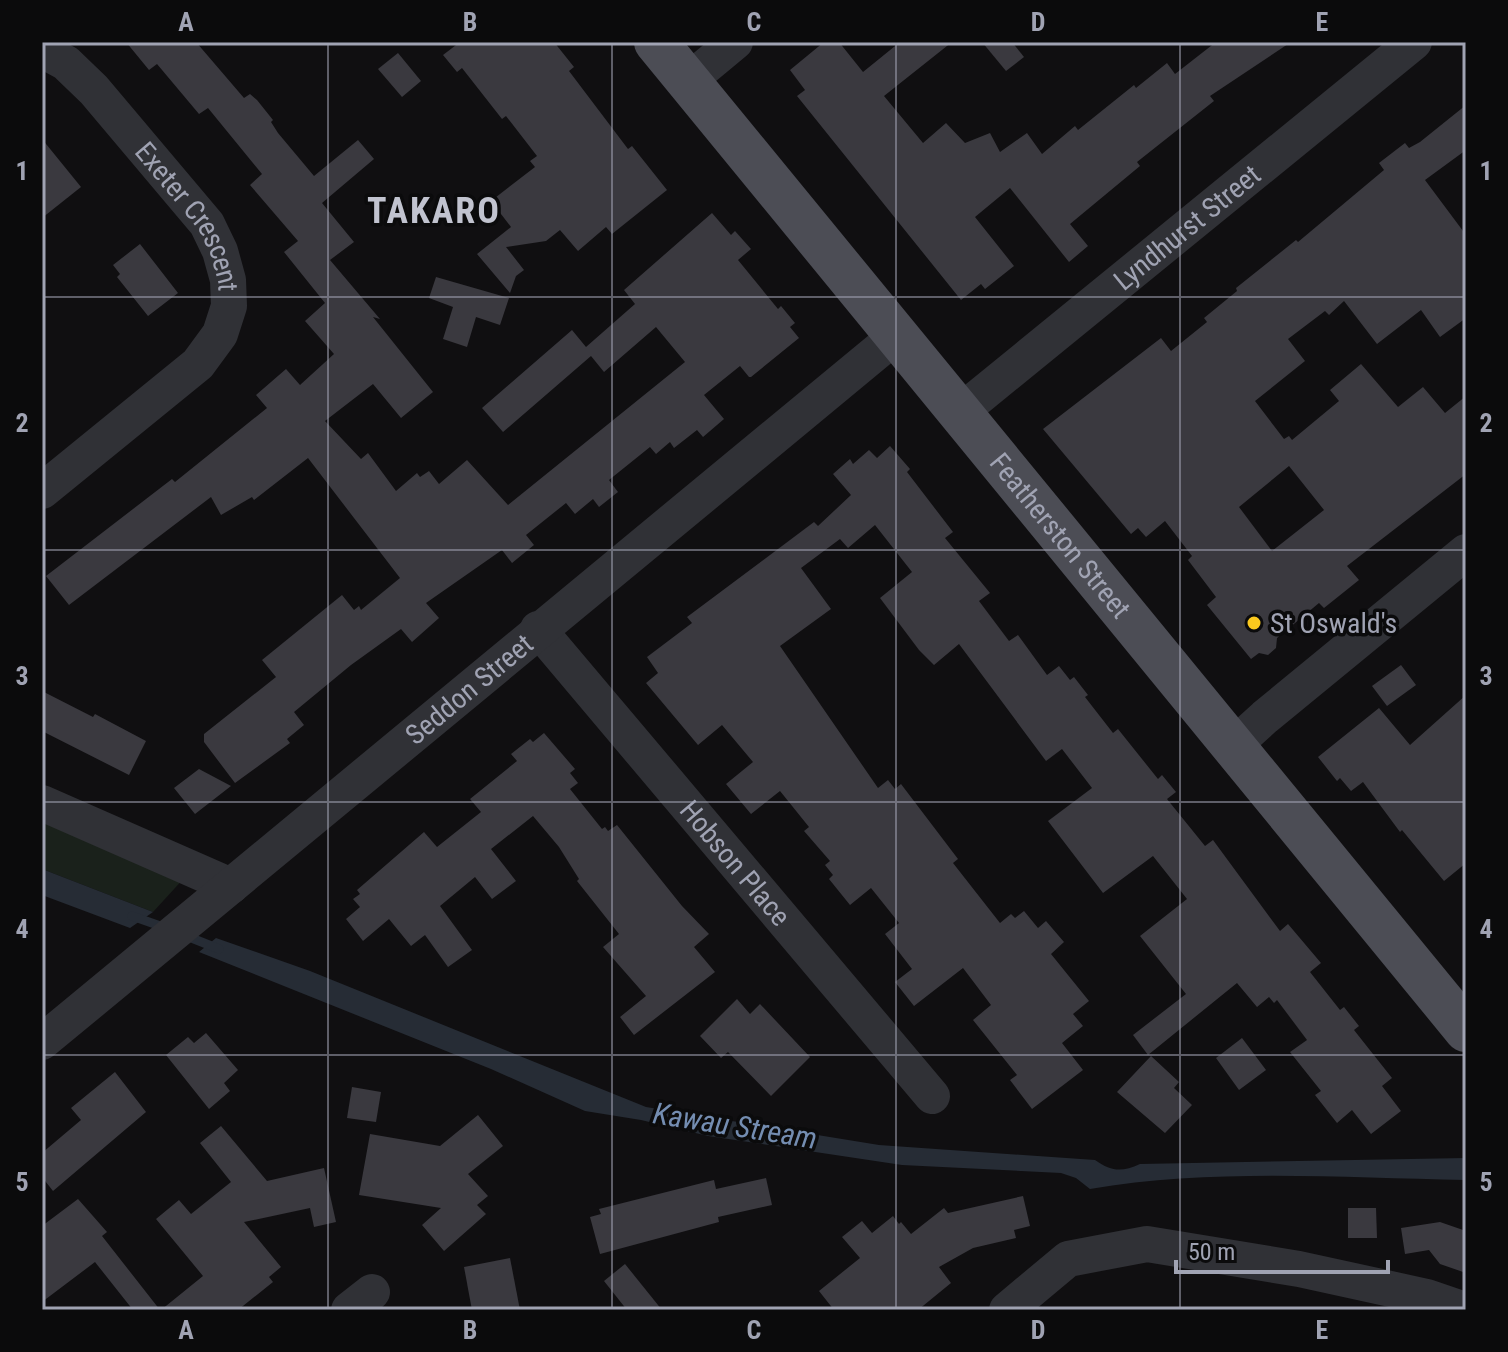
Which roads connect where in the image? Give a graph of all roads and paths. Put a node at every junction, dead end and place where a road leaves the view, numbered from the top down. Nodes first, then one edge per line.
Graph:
1 (656, 42) edge
2 (735, 42) edge
3 (1414, 42) edge
4 (42, 50) edge
5 (688, 81) junction
6 (896, 336) junction
7 (959, 413) junction
8 (42, 491) edge
9 (1466, 552) edge
10 (538, 629) junction
11 (1233, 746) junction
12 (42, 803) edge
13 (231, 886) junction
14 (1466, 1030) edge
15 (42, 1042) edge
16 (932, 1096) dead end
17 (1007, 1310) edge
18 (1465, 1310) edge

1 - 5 main road, Featherston Street
2 - 5 street
3 - 7 street, Lyndhurst Street
4 - 8 street, Exeter Crescent
5 - 6 main road, Featherston Street
6 - 7 main road, Featherston Street
6 - 10 street, Seddon Street
7 - 11 main road, Featherston Street
9 - 11 street
10 - 13 street, Seddon Street
10 - 16 street, Hobson Place
11 - 14 main road, Featherston Street
12 - 13 street
13 - 15 street, Seddon Street
17 - 18 street

